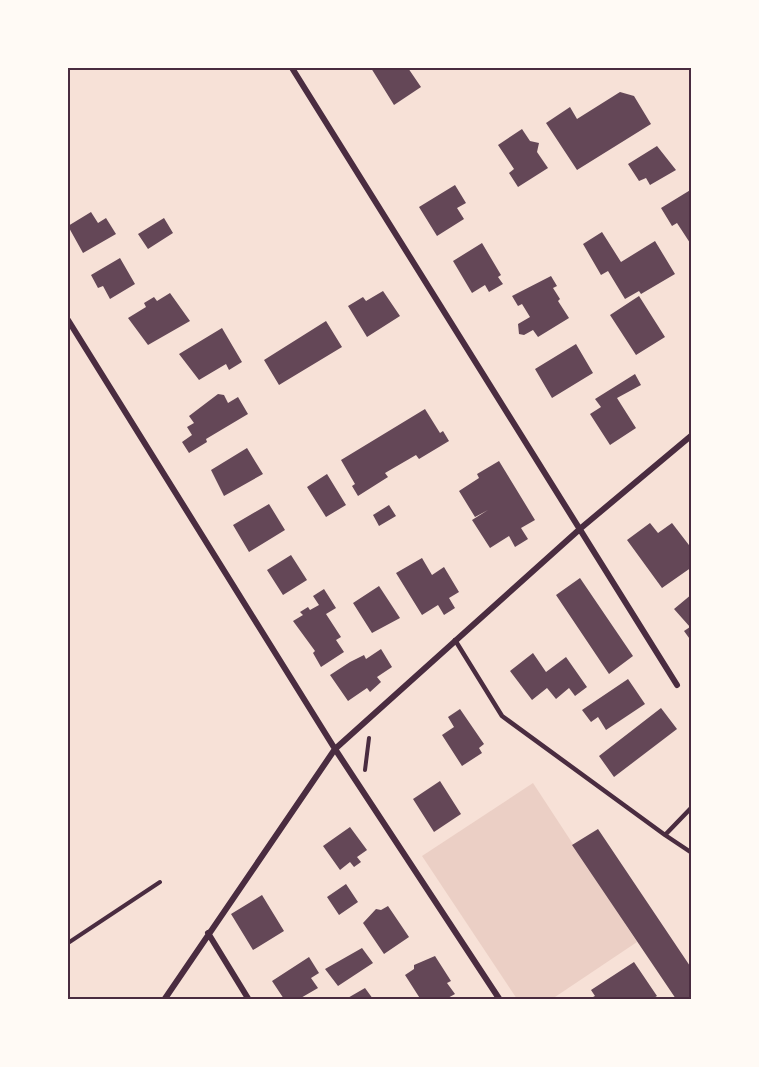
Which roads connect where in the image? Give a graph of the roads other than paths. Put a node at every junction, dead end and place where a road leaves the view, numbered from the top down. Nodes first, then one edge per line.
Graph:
1 (292, 68) edge
2 (68, 320) edge
3 (692, 435) edge
4 (580, 528) junction
5 (455, 640) junction
6 (676, 685) dead end
7 (335, 749) junction
8 (692, 807) edge
9 (664, 835) junction
10 (692, 853) edge
11 (208, 933) junction
12 (164, 999) edge
13 (249, 999) edge
14 (500, 999) edge

1 - 4 street
2 - 7 street
3 - 4 street
4 - 5 street
4 - 6 street
5 - 7 street
5 - 9 lane
7 - 11 street
7 - 14 street
8 - 9 lane
9 - 10 lane
11 - 12 street
11 - 13 street

